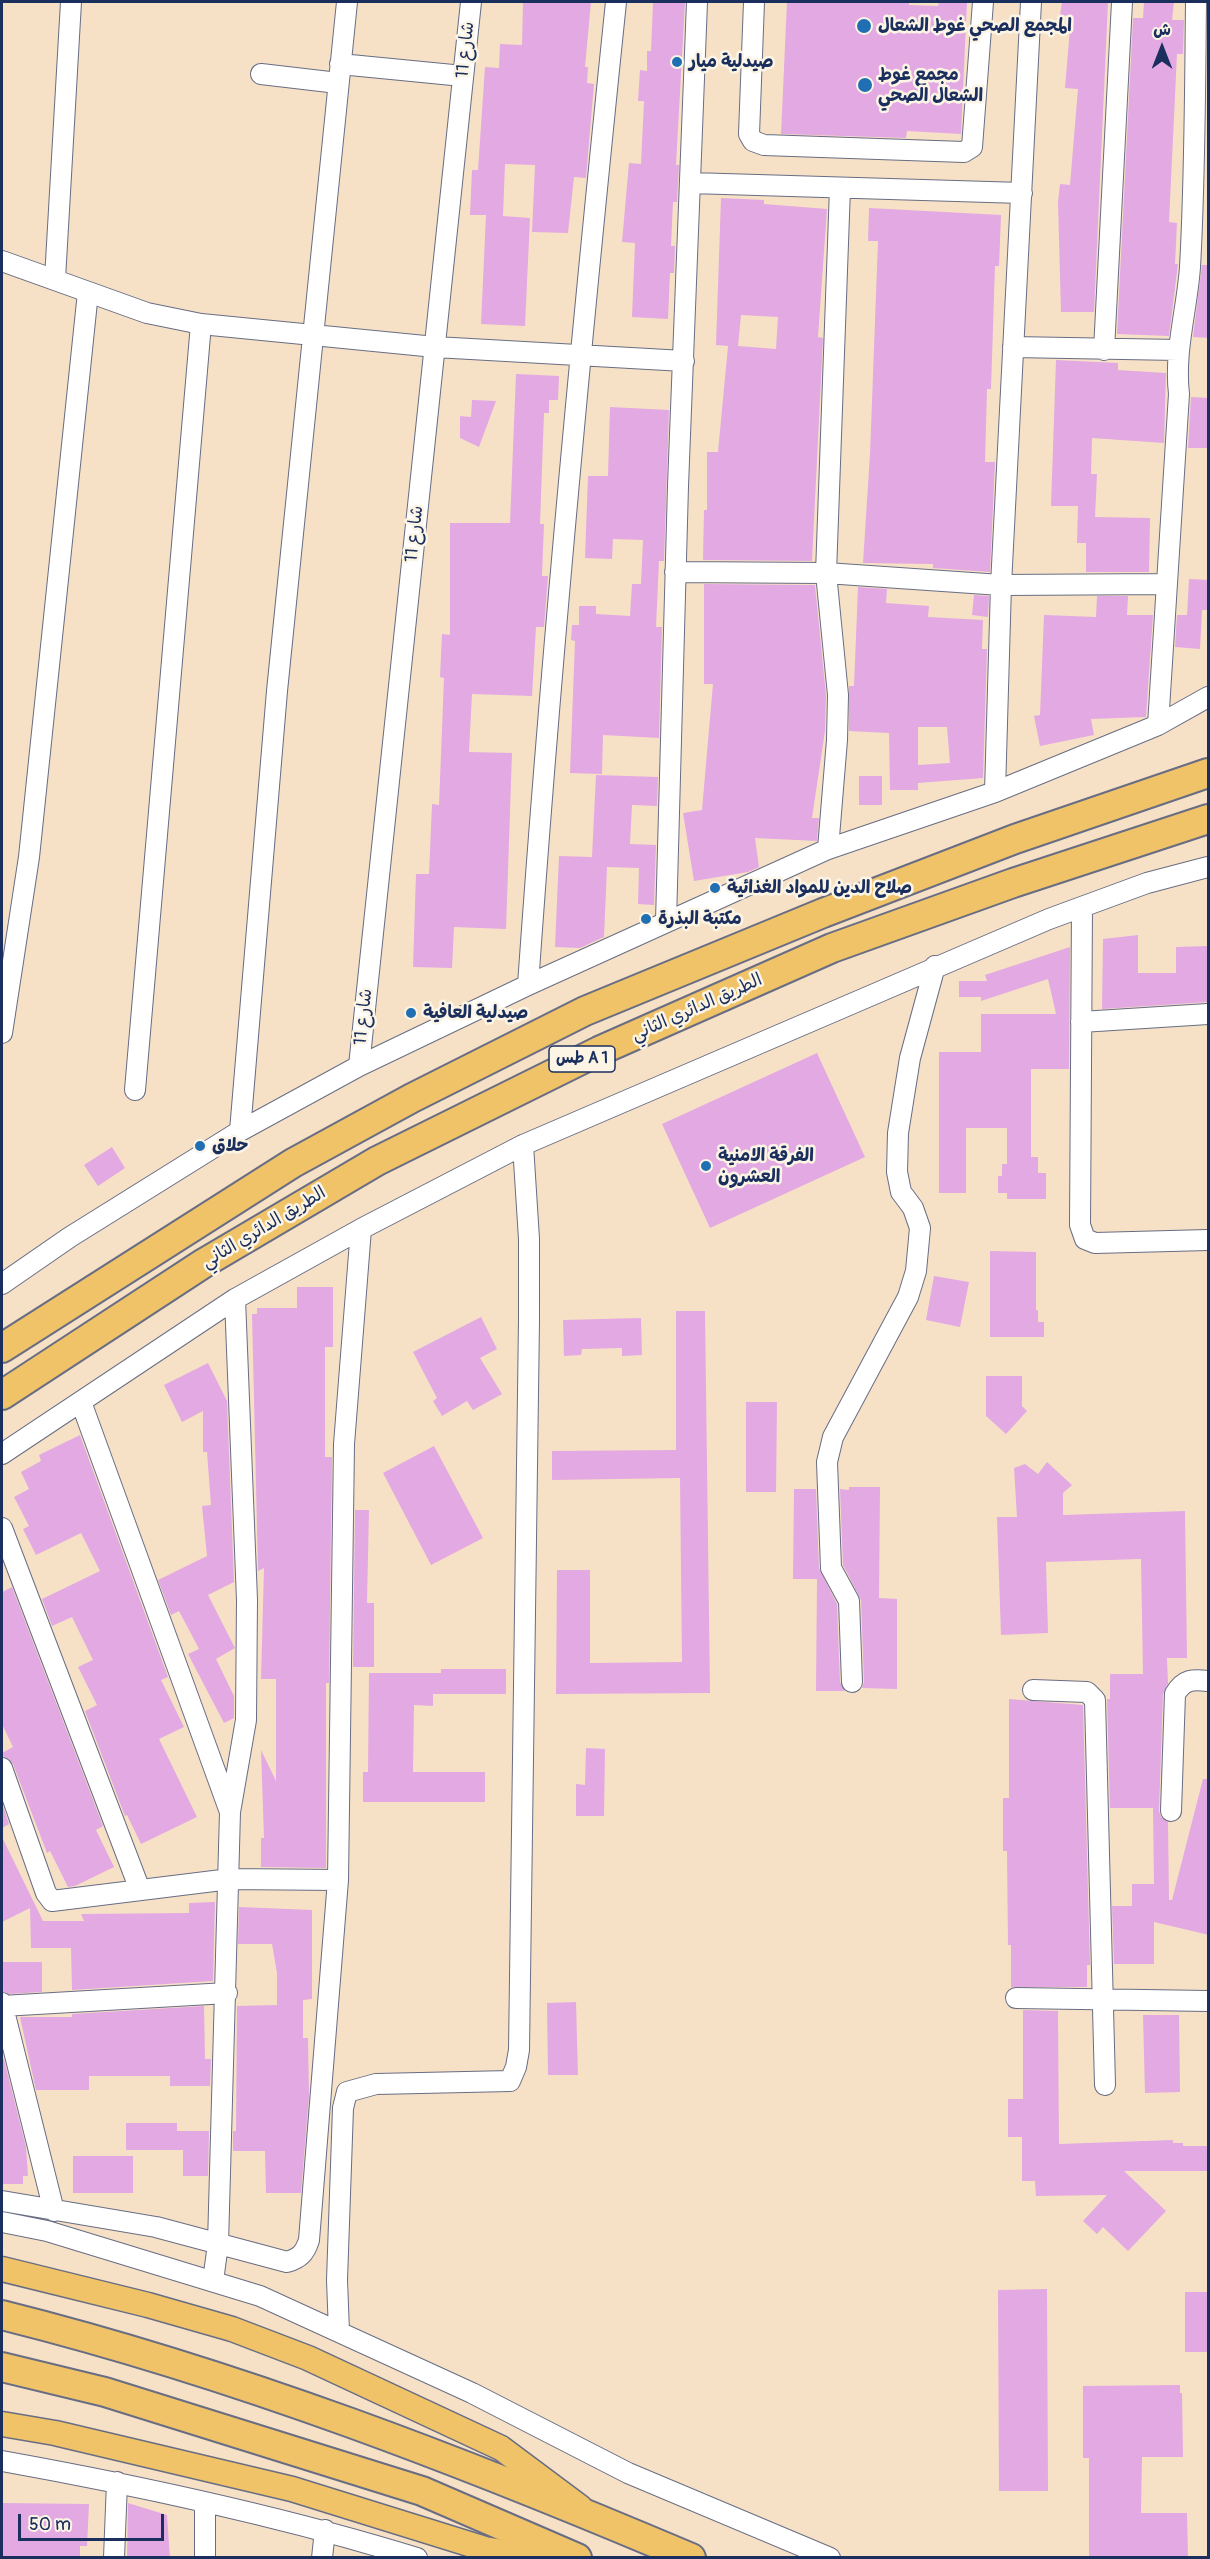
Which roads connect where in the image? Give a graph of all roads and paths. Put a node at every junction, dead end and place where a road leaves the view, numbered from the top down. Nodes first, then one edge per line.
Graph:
1 (71, 2) edge
2 (347, 2) edge
3 (471, 2) edge
4 (616, 2) edge
5 (697, 2) edge
6 (754, 2) edge
7 (983, 2) edge
8 (1031, 2) edge
9 (1122, 2) edge
10 (1196, 2) edge
11 (1202, 58) edge
12 (261, 74) dead end
13 (339, 74) junction
14 (463, 76) junction
15 (691, 183) junction
16 (840, 188) junction
17 (1022, 193) junction
18 (1200, 238) edge
19 (2, 261) edge
20 (55, 279) junction
21 (88, 292) junction
22 (201, 324) junction
23 (312, 335) junction
24 (435, 347) junction
25 (1013, 347) junction
26 (1178, 350) junction
27 (1104, 351) junction
28 (579, 356) junction
29 (684, 361) junction
30 (675, 572) junction
31 (826, 573) junction
32 (1167, 584) junction
33 (1001, 585) junction
34 (1209, 697) edge
35 (1158, 725) junction
36 (1209, 773) edge
37 (995, 792) junction
38 (1209, 819) edge
39 (828, 849) junction
40 (1209, 867) edge
41 (1082, 907) junction
42 (666, 921) junction
43 (935, 966) junction
44 (528, 985) junction
45 (1209, 1014) edge
46 (1081, 1022) junction
47 (2, 1033) edge
48 (359, 1066) junction
49 (135, 1090) dead end
50 (240, 1131) junction
51 (523, 1144) junction
52 (360, 1230) junction
53 (1209, 1240) edge
54 (2, 1284) edge
55 (235, 1299) junction
56 (2, 1348) edge
57 (2, 1395) edge
58 (81, 1402) junction
59 (2, 1454) edge
60 (2, 1528) edge
61 (1209, 1681) edge
62 (852, 1682) dead end
63 (1033, 1690) dead end
64 (2, 1768) edge
65 (1171, 1811) dead end
66 (230, 1812) junction
67 (230, 1879) junction
68 (338, 1880) junction
69 (140, 1890) junction
70 (226, 1993) junction
71 (1016, 1998) dead end
72 (1103, 2001) junction
73 (1209, 2001) edge
74 (2, 2004) edge
75 (1105, 2085) dead end
76 (2, 2201) edge
77 (54, 2211) junction
78 (2, 2222) edge
79 (218, 2244) junction
80 (2, 2269) edge
81 (213, 2281) junction
82 (2, 2315) edge
83 (339, 2332) junction
84 (2, 2367) edge
85 (2, 2424) edge
86 (2, 2461) edge
87 (117, 2482) junction
88 (205, 2504) junction
89 (589, 2514) junction
90 (325, 2530) junction
91 (689, 2556) edge
92 (114, 2558) edge
93 (205, 2558) edge
94 (322, 2558) edge
95 (417, 2558) edge
96 (537, 2558) edge
97 (577, 2558) edge
98 (830, 2558) edge

1 - 20 street
2 - 13 street
3 - 14 street, شارع 11
4 - 28 street
5 - 15 street
6 - 7 street
8 - 17 street
9 - 27 street
10 - 11 street
11 - 18 street
12 - 13 street
13 - 14 street
13 - 23 street
14 - 24 street, شارع 11
15 - 16 street
15 - 29 street
16 - 17 street
16 - 31 street
17 - 25 street
18 - 26 street
19 - 20 street
20 - 21 street
21 - 22 street
21 - 47 street
22 - 23 street
22 - 49 street
23 - 24 street
23 - 50 street
24 - 28 street
24 - 48 street, شارع 11
25 - 27 street
25 - 33 street
26 - 27 street
26 - 32 street
28 - 29 street
28 - 44 street
29 - 30 street
30 - 31 street
30 - 42 street
31 - 33 street
31 - 39 street
32 - 33 street
32 - 35 street
33 - 37 street
34 - 35 street
35 - 37 street
36 - 56 highway, الطريق الدائري الثاني / طس A 1
37 - 39 street
38 - 57 highway, الطريق الدائري الثاني / طس A 1
39 - 42 street
40 - 41 street
41 - 43 street
41 - 46 street
42 - 44 street
43 - 51 street
43 - 62 street
44 - 48 street
45 - 46 street
46 - 53 street
48 - 50 street
50 - 54 street
51 - 52 street
51 - 83 street
52 - 55 street
52 - 68 street
55 - 58 street
55 - 66 street
58 - 59 street
58 - 66 street
60 - 69 street
61 - 65 street
63 - 72 street
64 - 69 street
66 - 67 street
67 - 68 street
67 - 69 street
67 - 70 street
68 - 79 street
70 - 74 street
70 - 79 street
71 - 72 street
72 - 73 street
72 - 75 street
74 - 77 street
76 - 77 street
77 - 79 street
78 - 81 street
79 - 81 street
80 - 89 main road
81 - 83 street
82 - 89 highway
83 - 98 street
84 - 97 highway
85 - 96 main road
86 - 87 street
87 - 88 street
87 - 92 street
88 - 90 street
88 - 93 street
89 - 91 highway
90 - 94 street
90 - 95 street

